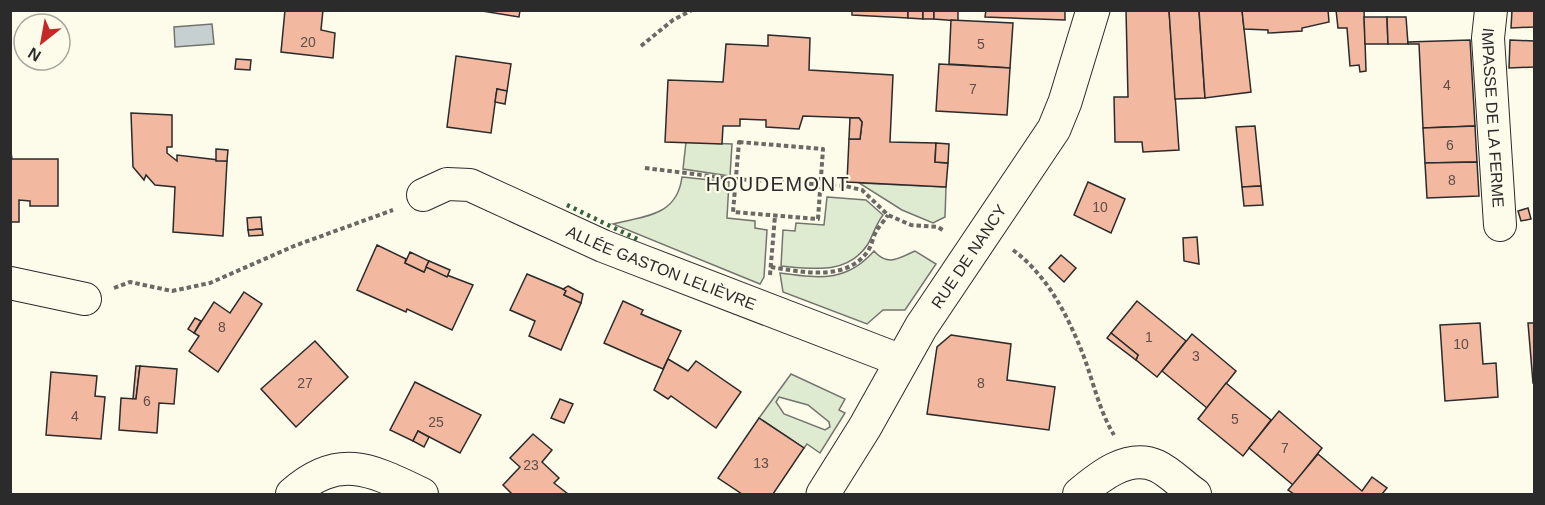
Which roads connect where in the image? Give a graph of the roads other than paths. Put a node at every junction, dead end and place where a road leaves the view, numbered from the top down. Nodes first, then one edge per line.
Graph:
1 (1094, 10) edge
2 (1491, 10) edge
3 (423, 195) road end
4 (1500, 225) dead end
5 (10, 283) edge
6 (85, 299) road end
7 (902, 362) junction
8 (830, 492) edge
9 (292, 495) edge
10 (422, 495) edge
11 (1079, 495) edge
12 (1195, 495) edge

1 - 7 street, RUE DE NANCY
2 - 4 street, IMPASSE DE LA FERME
3 - 7 street, ALLÉE GASTON LELIÈVRE
5 - 6 street
7 - 8 street, RUE DE NANCY
9 - 10 street
11 - 12 street

